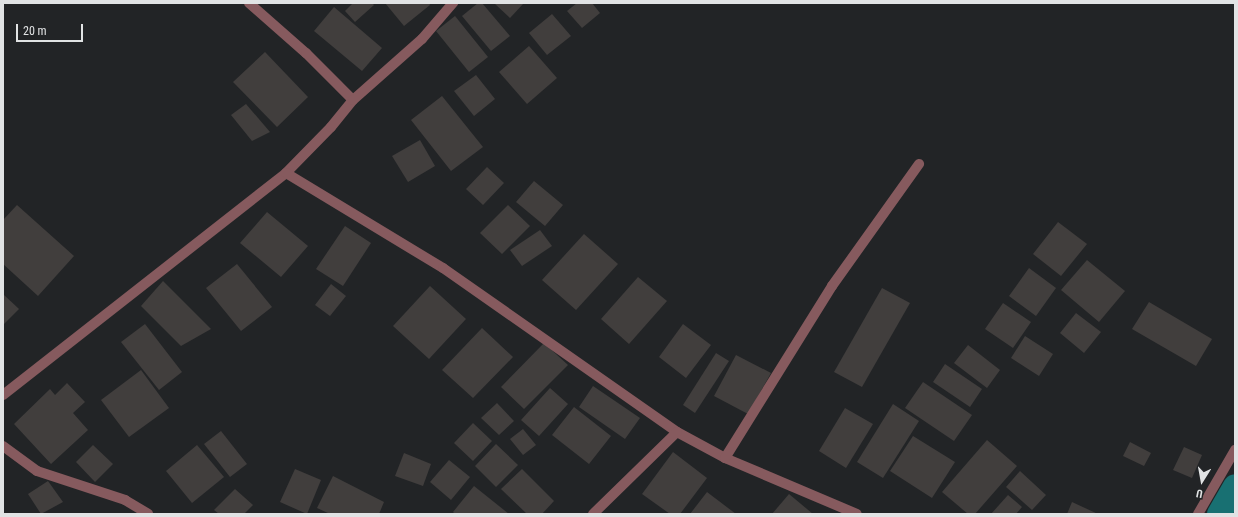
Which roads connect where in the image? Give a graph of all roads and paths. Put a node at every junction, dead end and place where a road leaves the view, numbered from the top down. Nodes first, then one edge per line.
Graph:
1 (249, 3) edge
2 (453, 3) edge
3 (353, 100) junction
4 (919, 164) dead end
5 (286, 174) junction
6 (3, 395) edge
7 (677, 432) junction
8 (3, 446) edge
9 (1235, 450) edge
10 (725, 458) junction
11 (148, 514) edge
12 (593, 514) edge
13 (857, 514) edge
14 (1198, 514) edge

1 - 3 street
2 - 3 street
3 - 5 street
4 - 10 street
5 - 6 street
5 - 7 street
7 - 10 street
7 - 12 street
8 - 11 street
9 - 14 street
10 - 13 street

